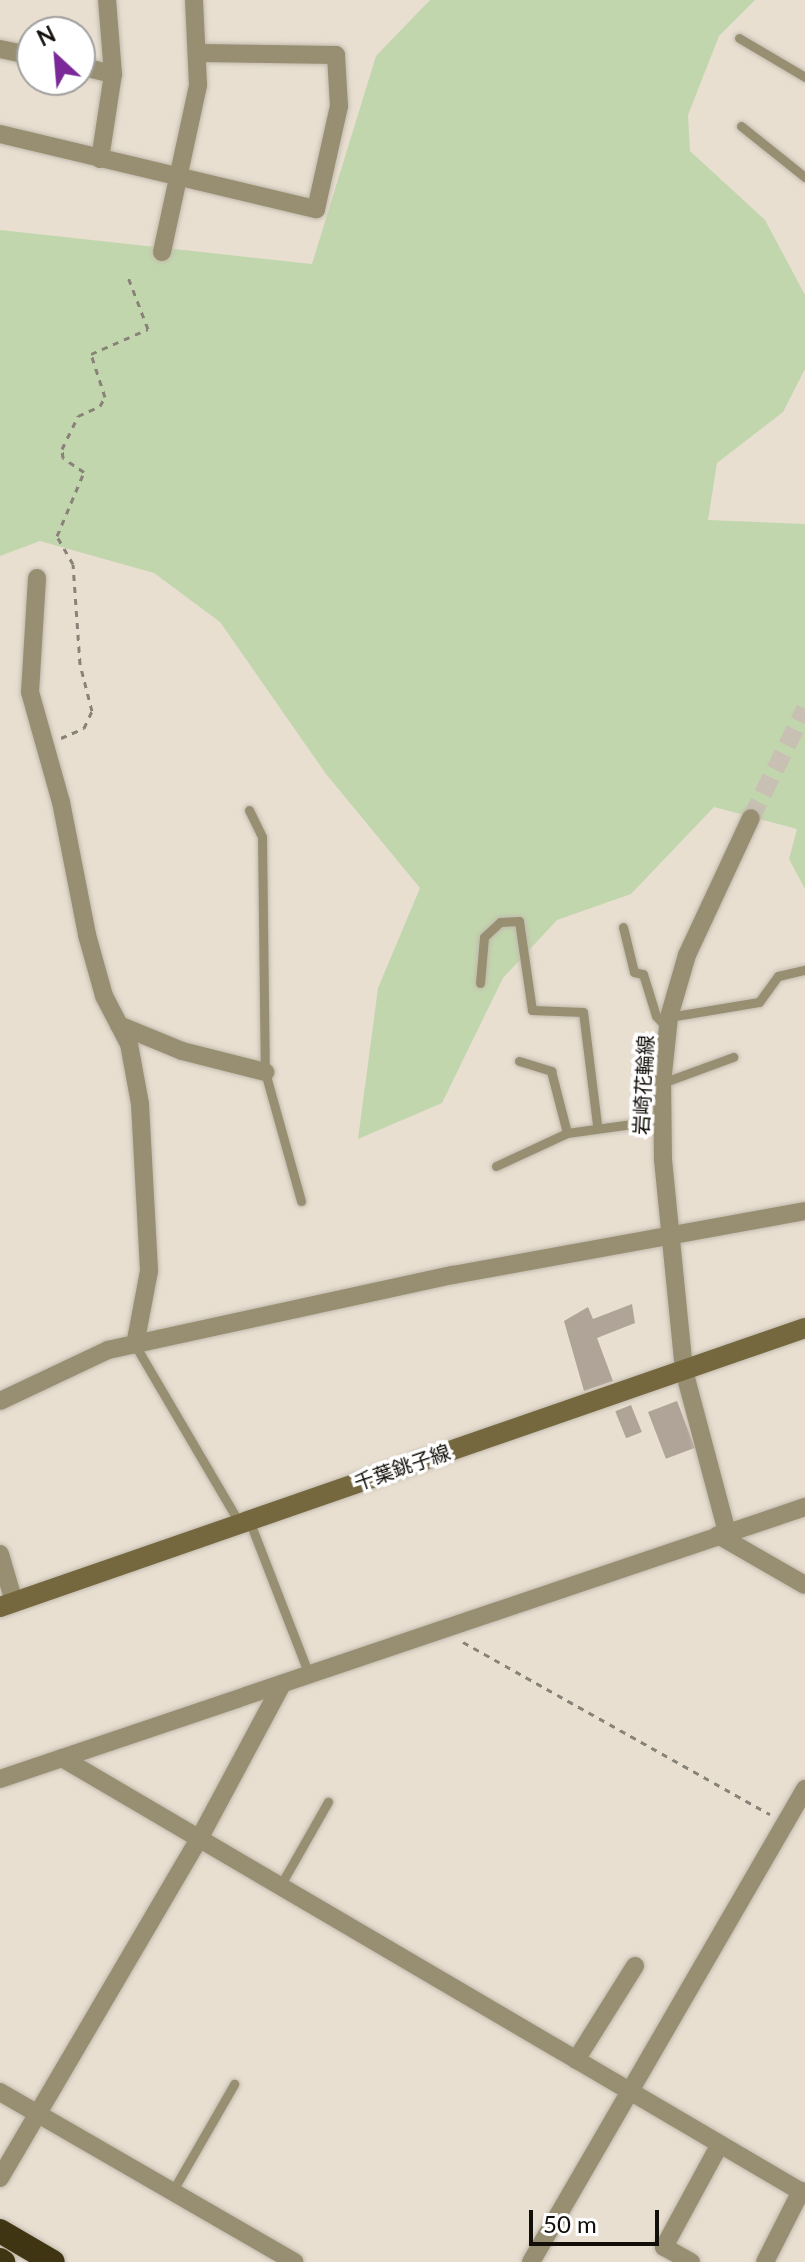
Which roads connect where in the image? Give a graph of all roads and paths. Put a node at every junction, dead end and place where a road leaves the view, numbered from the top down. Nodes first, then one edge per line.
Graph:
1 (107, 0) edge
2 (194, 0) edge
3 (739, 38) dead end
4 (200, 53) junction
5 (96, 70) edge
6 (113, 74) junction
7 (805, 77) edge
8 (741, 126) dead end
9 (0, 134) edge
10 (100, 159) junction
11 (805, 177) edge
12 (181, 181) junction
13 (162, 252) dead end
14 (128, 277) dead end
15 (37, 578) dead end
16 (47, 744) junction
17 (249, 810) dead end
18 (751, 818) tunnel mouth
19 (623, 927) dead end
20 (805, 970) edge
21 (480, 983) dead end
22 (668, 1023) junction
23 (119, 1025) junction
24 (733, 1057) dead end
25 (519, 1061) dead end
26 (265, 1072) junction
27 (662, 1083) junction
28 (661, 1120) junction
29 (597, 1125) junction
30 (567, 1133) junction
31 (496, 1166) dead end
32 (301, 1201) dead end
33 (805, 1211) edge
34 (671, 1236) junction
35 (805, 1328) edge
36 (135, 1345) junction
37 (684, 1370) junction
38 (0, 1401) edge
39 (805, 1507) edge
40 (245, 1522) junction
41 (723, 1533) junction
42 (0, 1554) edge
43 (805, 1585) edge
44 (7, 1604) edge
45 (442, 1630) junction
46 (309, 1675) junction
47 (282, 1684) junction
48 (62, 1758) junction
49 (0, 1779) edge
50 (805, 1789) edge
51 (328, 1802) dead end
52 (784, 1822) junction
53 (199, 1839) junction
54 (280, 1886) junction
55 (635, 1966) dead end
56 (576, 2060) junction
57 (234, 2084) dead end
58 (0, 2092) edge
59 (631, 2092) junction
60 (37, 2115) junction
61 (720, 2144) junction
62 (0, 2178) edge
63 (172, 2192) junction
64 (803, 2192) edge
65 (0, 2231) edge
66 (53, 2262) edge
67 (294, 2262) edge
68 (531, 2262) edge
69 (691, 2262) edge
70 (765, 2262) edge

1 - 6 street
2 - 4 street
3 - 7 lane
4 - 12 street
4 - 12 street
5 - 6 street
6 - 10 street
8 - 11 lane
9 - 10 street
10 - 12 street
12 - 13 street
14 - 16 path
15 - 16 street
16 - 23 street
17 - 26 lane
18 - 22 street, 岩崎花輪線
19 - 22 lane
20 - 22 lane
21 - 29 lane
22 - 27 street, 岩崎花輪線
23 - 26 street
23 - 36 street
24 - 27 lane
25 - 30 lane
26 - 32 lane
27 - 28 street, 岩崎花輪線
28 - 29 lane
28 - 34 street, 岩崎花輪線
29 - 30 lane
30 - 31 lane
33 - 34 street
34 - 36 street
34 - 37 street, 岩崎花輪線
35 - 37 street, 千葉銚子線
36 - 38 street
36 - 40 lane
37 - 40 street, 千葉銚子線
37 - 41 street, 岩崎花輪線
39 - 41 street
40 - 44 street, 千葉銚子線
40 - 46 lane
41 - 43 street
41 - 45 street
42 - 44 street
45 - 46 street
45 - 52 path
46 - 47 street
47 - 48 street
47 - 53 street
48 - 49 street
48 - 53 street
50 - 52 street
51 - 54 lane
52 - 59 street
53 - 54 street
53 - 60 street
54 - 56 street
55 - 56 street
56 - 59 street
57 - 63 lane
58 - 60 street
59 - 61 street
59 - 68 street
60 - 62 street
60 - 63 street
61 - 64 street
61 - 69 street
63 - 67 street
64 - 70 street
65 - 66 highway

